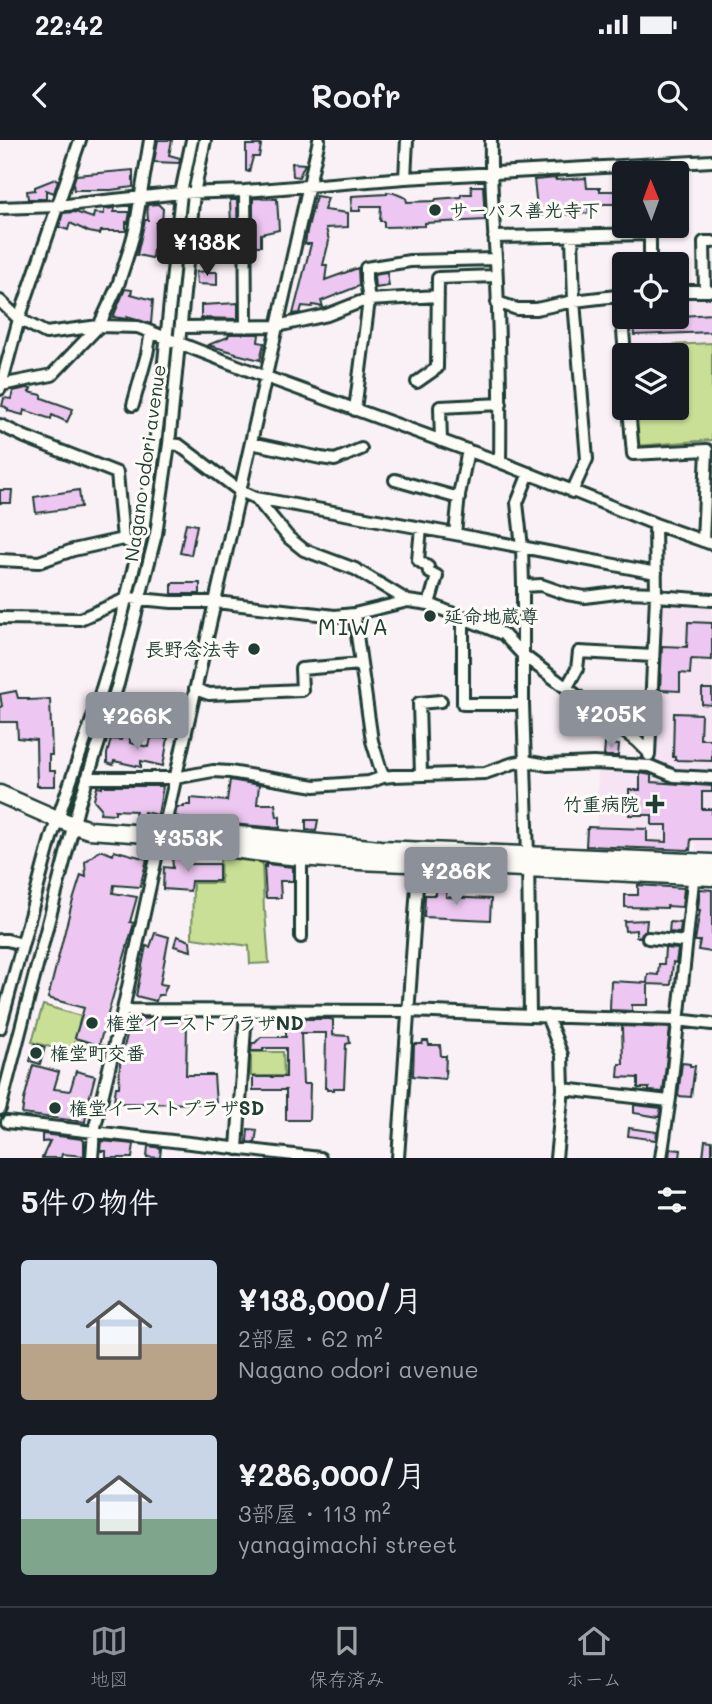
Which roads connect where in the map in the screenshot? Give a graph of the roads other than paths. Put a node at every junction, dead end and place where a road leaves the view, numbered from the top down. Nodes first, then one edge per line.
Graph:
1 (80, 140) edge
2 (149, 140) edge
3 (192, 140) edge
4 (205, 140) edge
5 (319, 140) edge
6 (407, 140) edge
7 (491, 140) edge
8 (712, 161) edge
9 (491, 174) junction
10 (405, 178) junction
11 (309, 186) junction
12 (245, 191) junction
13 (181, 193) junction
14 (194, 193) junction
15 (140, 198) junction
16 (57, 206) junction
17 (0, 208) edge
18 (572, 236) junction
19 (494, 237) junction
20 (712, 242) edge
21 (650, 252) edge
22 (496, 259) junction
23 (496, 276) junction
24 (689, 291) edge
25 (708, 291) edge
26 (438, 296) junction
27 (612, 296) edge
28 (369, 300) junction
29 (574, 300) junction
30 (0, 301) edge
31 (497, 302) junction
32 (19, 319) junction
33 (99, 326) junction
34 (278, 326) junction
35 (181, 327) junction
36 (246, 327) junction
37 (151, 332) junction
38 (166, 338) junction
39 (179, 343) junction
40 (266, 377) junction
41 (417, 382) dead end
42 (1, 387) edge
43 (501, 404) junction
44 (133, 405) dead end
45 (355, 410) junction
46 (630, 420) edge
47 (0, 425) edge
48 (440, 441) junction
49 (251, 443) junction
50 (169, 444) junction
51 (361, 449) dead end
52 (468, 450) junction
53 (500, 462) junction
54 (529, 473) junction
55 (396, 480) dead end
56 (240, 491) junction
57 (572, 492) junction
58 (256, 498) junction
59 (459, 498) junction
60 (655, 524) junction
61 (421, 528) junction
62 (455, 534) junction
63 (124, 539) junction
64 (708, 542) edge
65 (139, 547) junction
66 (522, 547) junction
67 (0, 560) edge
68 (656, 573) junction
69 (523, 586) junction
70 (656, 594) junction
71 (128, 597) junction
72 (140, 599) junction
73 (712, 600) edge
74 (408, 601) junction
75 (216, 602) junction
76 (429, 604) junction
77 (354, 614) junction
78 (463, 617) junction
79 (0, 618) edge
80 (523, 655) junction
81 (653, 656) junction
82 (361, 664) junction
83 (567, 687) junction
84 (195, 689) junction
85 (441, 701) dead end
86 (523, 704) junction
87 (649, 753) junction
88 (525, 761) junction
89 (650, 766) junction
90 (421, 775) junction
91 (383, 777) junction
92 (87, 778) junction
93 (175, 778) junction
94 (712, 778) edge
95 (0, 794) edge
96 (58, 819) junction
97 (74, 825) junction
98 (161, 835) junction
99 (301, 849) junction
100 (419, 857) junction
101 (528, 862) junction
102 (712, 863) edge
103 (694, 869) junction
104 (712, 877) edge
105 (301, 937) dead end
106 (648, 938) dead end
107 (0, 940) edge
108 (686, 942) junction
109 (22, 944) junction
110 (123, 1010) junction
111 (410, 1010) junction
112 (246, 1011) junction
113 (530, 1016) junction
114 (547, 1016) junction
115 (677, 1020) junction
116 (712, 1024) edge
117 (0, 1028) edge
118 (563, 1089) junction
119 (669, 1101) junction
120 (0, 1109) edge
121 (10, 1122) dead end
122 (89, 1131) junction
123 (237, 1149) junction
124 (92, 1158) edge
125 (320, 1158) edge
126 (398, 1158) edge
127 (556, 1158) edge
128 (661, 1158) edge

1 - 16 street
2 - 15 street
3 - 13 street, Nagano odori avenue
4 - 14 street, Nagano odori avenue
5 - 11 street
6 - 10 street
7 - 9 street
8 - 9 street
9 - 10 street
9 - 19 street
10 - 11 street
11 - 12 street
11 - 34 street
12 - 14 street
12 - 36 street
13 - 14 street
13 - 15 street
13 - 38 street, Nagano odori avenue
14 - 35 street, Nagano odori avenue
15 - 16 street
15 - 33 street
16 - 17 street
16 - 32 street
18 - 19 street
18 - 21 street
18 - 29 street
19 - 22 street
20 - 25 street
22 - 23 street
22 - 28 street
23 - 26 street
23 - 31 street
24 - 25 street
26 - 28 street
26 - 41 street
27 - 29 street
28 - 34 street
28 - 45 street
29 - 31 street
29 - 57 street
30 - 32 street
31 - 43 street
32 - 33 street
32 - 42 street
33 - 37 street
33 - 42 street
34 - 36 street
34 - 40 street
35 - 36 street
35 - 39 street, Nagano odori avenue
37 - 38 street
37 - 44 street
38 - 39 street
38 - 65 street, Nagano odori avenue
39 - 40 street
39 - 50 street, Nagano odori avenue
40 - 45 street
40 - 49 street
43 - 48 street
43 - 53 street
45 - 48 street
46 - 64 street
47 - 63 street
48 - 52 street
49 - 51 street
49 - 56 street
50 - 56 street
50 - 72 street, Nagano odori avenue
52 - 53 street
52 - 59 street
53 - 54 street
54 - 57 street
54 - 66 street
55 - 59 street
56 - 58 street
56 - 75 street
57 - 60 street
58 - 61 street
58 - 74 street
59 - 62 street
60 - 64 street
60 - 68 street
61 - 62 street
61 - 76 street
62 - 66 street
63 - 65 street
63 - 67 street
65 - 71 street, Nagano odori avenue
66 - 68 street
66 - 69 street
68 - 70 street
69 - 70 street
69 - 80 street
70 - 73 street
70 - 81 street
71 - 72 street
71 - 79 street
71 - 96 street, Nagano odori avenue
72 - 75 street
72 - 92 street, Nagano odori avenue
74 - 76 street
74 - 77 street
75 - 77 street
75 - 84 street
76 - 78 street
77 - 82 street
78 - 80 street
78 - 86 street
80 - 83 street
80 - 86 street
81 - 83 street
81 - 87 street
82 - 84 street
82 - 91 street
83 - 87 street
84 - 93 street
85 - 90 street
86 - 88 street
87 - 89 street
88 - 89 street
88 - 90 street
88 - 101 street
89 - 94 street
90 - 91 street
91 - 93 street
92 - 93 street
92 - 97 street, Nagano odori avenue
93 - 98 street
95 - 96 highway
96 - 97 highway
96 - 109 street, Nagano odori avenue
97 - 98 highway
97 - 120 street, Nagano odori avenue
98 - 99 highway
98 - 110 street
99 - 100 highway
99 - 105 street
100 - 101 highway
100 - 111 street
101 - 103 highway
101 - 113 street
102 - 103 highway
103 - 104 highway
103 - 108 street
106 - 108 street
107 - 109 street
108 - 115 street
109 - 117 street, Nagano odori avenue
110 - 112 street
110 - 122 street
111 - 112 street
111 - 113 street
111 - 126 street
112 - 123 street
113 - 114 street
114 - 115 street
114 - 118 street
115 - 116 street
115 - 119 street
118 - 119 street
118 - 127 street
119 - 128 street
121 - 122 street
122 - 123 street
122 - 124 street
123 - 125 street

